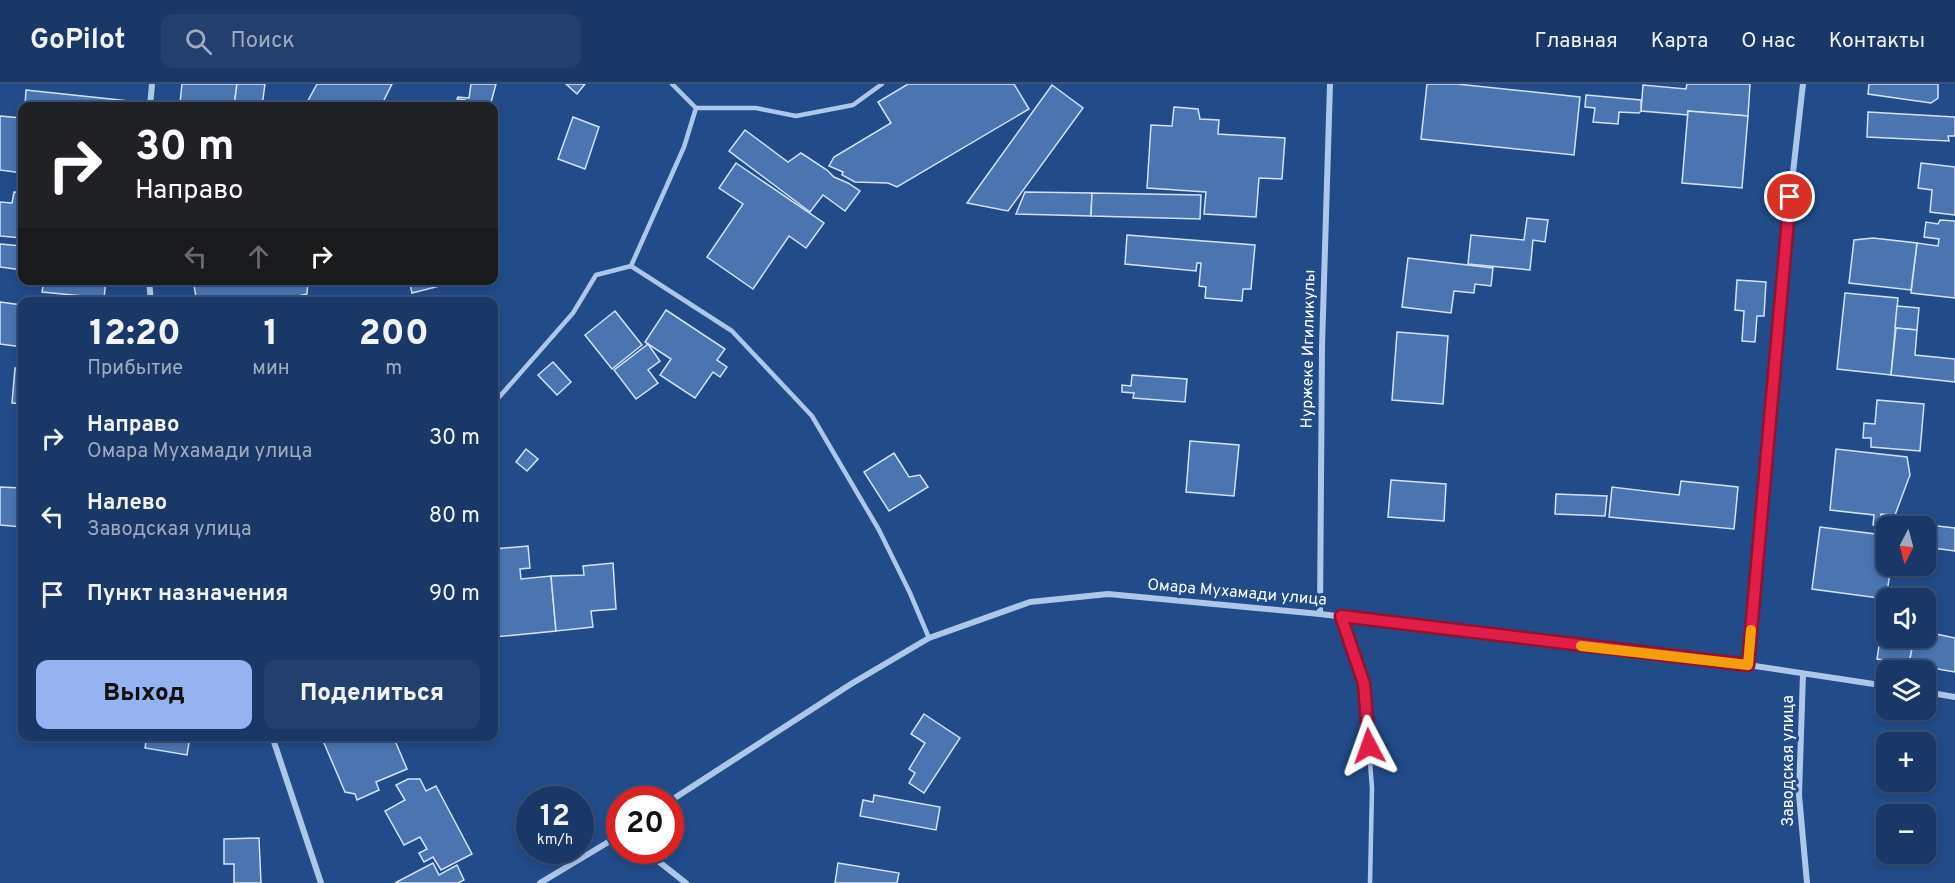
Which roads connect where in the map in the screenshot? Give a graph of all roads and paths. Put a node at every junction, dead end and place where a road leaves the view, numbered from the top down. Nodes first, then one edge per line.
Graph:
1 (152, 84) edge
2 (672, 84) edge
3 (882, 84) edge
4 (1330, 84) edge
5 (1803, 84) edge
6 (150, 102) edge
7 (696, 108) junction
8 (631, 266) junction
9 (498, 398) edge
10 (1320, 614) junction
11 (1341, 616) junction
12 (929, 638) junction
13 (1748, 665) junction
14 (1803, 674) junction
15 (1876, 684) edge
16 (1936, 694) edge
17 (1955, 697) edge
18 (274, 741) edge
19 (684, 792) edge
20 (606, 843) edge
21 (662, 864) edge
22 (321, 883) edge
23 (540, 883) edge
24 (686, 883) edge
25 (1370, 883) edge
26 (1807, 883) edge

1 - 6 street
2 - 7 lane
3 - 7 lane
4 - 10 street, Нуржеке Игиликулы
5 - 13 street
7 - 8 lane
8 - 9 lane
8 - 12 lane
10 - 11 street, Омара Мухамади улица
10 - 12 street, Омара Мухамади улица
11 - 13 street, Омара Мухамади улица
11 - 25 lane
12 - 19 street, Омара Мухамади улица
13 - 14 street, Омара Мухамади улица
14 - 15 street, Омара Мухамади улица
14 - 26 street, Заводская улица
16 - 17 street
18 - 22 street
20 - 23 street
21 - 24 street

